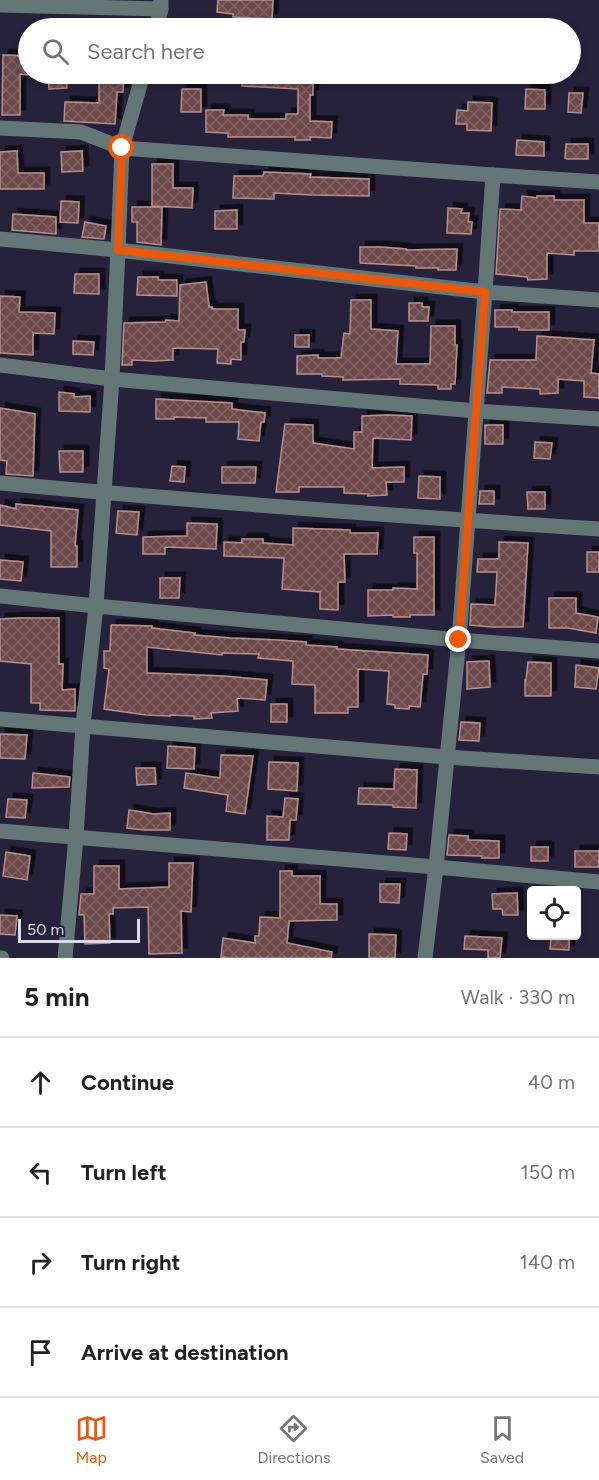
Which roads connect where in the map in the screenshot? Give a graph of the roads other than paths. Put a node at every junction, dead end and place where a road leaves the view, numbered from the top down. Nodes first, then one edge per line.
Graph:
1 (0, 5) edge
2 (161, 5) edge
3 (140, 84) edge
4 (0, 128) edge
5 (122, 148) junction
6 (493, 175) junction
7 (599, 182) edge
8 (0, 238) edge
9 (118, 250) junction
10 (485, 292) junction
11 (599, 300) edge
12 (0, 365) edge
13 (112, 379) junction
14 (476, 411) junction
15 (599, 419) edge
16 (0, 483) edge
17 (104, 493) junction
18 (468, 521) junction
19 (599, 529) edge
20 (0, 596) edge
21 (96, 606) junction
22 (459, 640) junction
23 (599, 651) edge
24 (0, 718) edge
25 (83, 725) junction
26 (446, 757) junction
27 (599, 767) edge
28 (0, 831) edge
29 (76, 837) junction
30 (436, 867) junction
31 (599, 882) edge
32 (65, 958) edge
33 (424, 958) edge

1 - 2 street
3 - 5 street
4 - 5 street
5 - 6 street
5 - 9 street
6 - 7 street
6 - 10 street
8 - 9 street
9 - 10 street
9 - 13 street
10 - 11 street
10 - 14 street
12 - 13 street
13 - 14 street
13 - 17 street
14 - 15 street
14 - 18 street
16 - 17 street
17 - 18 street
17 - 21 street
18 - 19 street
18 - 22 street
20 - 21 street
21 - 22 street
21 - 25 street
22 - 23 street
22 - 26 street
24 - 25 street
25 - 26 street
25 - 29 street
26 - 27 street
26 - 30 street
28 - 29 street
29 - 30 street
29 - 32 street
30 - 31 street
30 - 33 street

